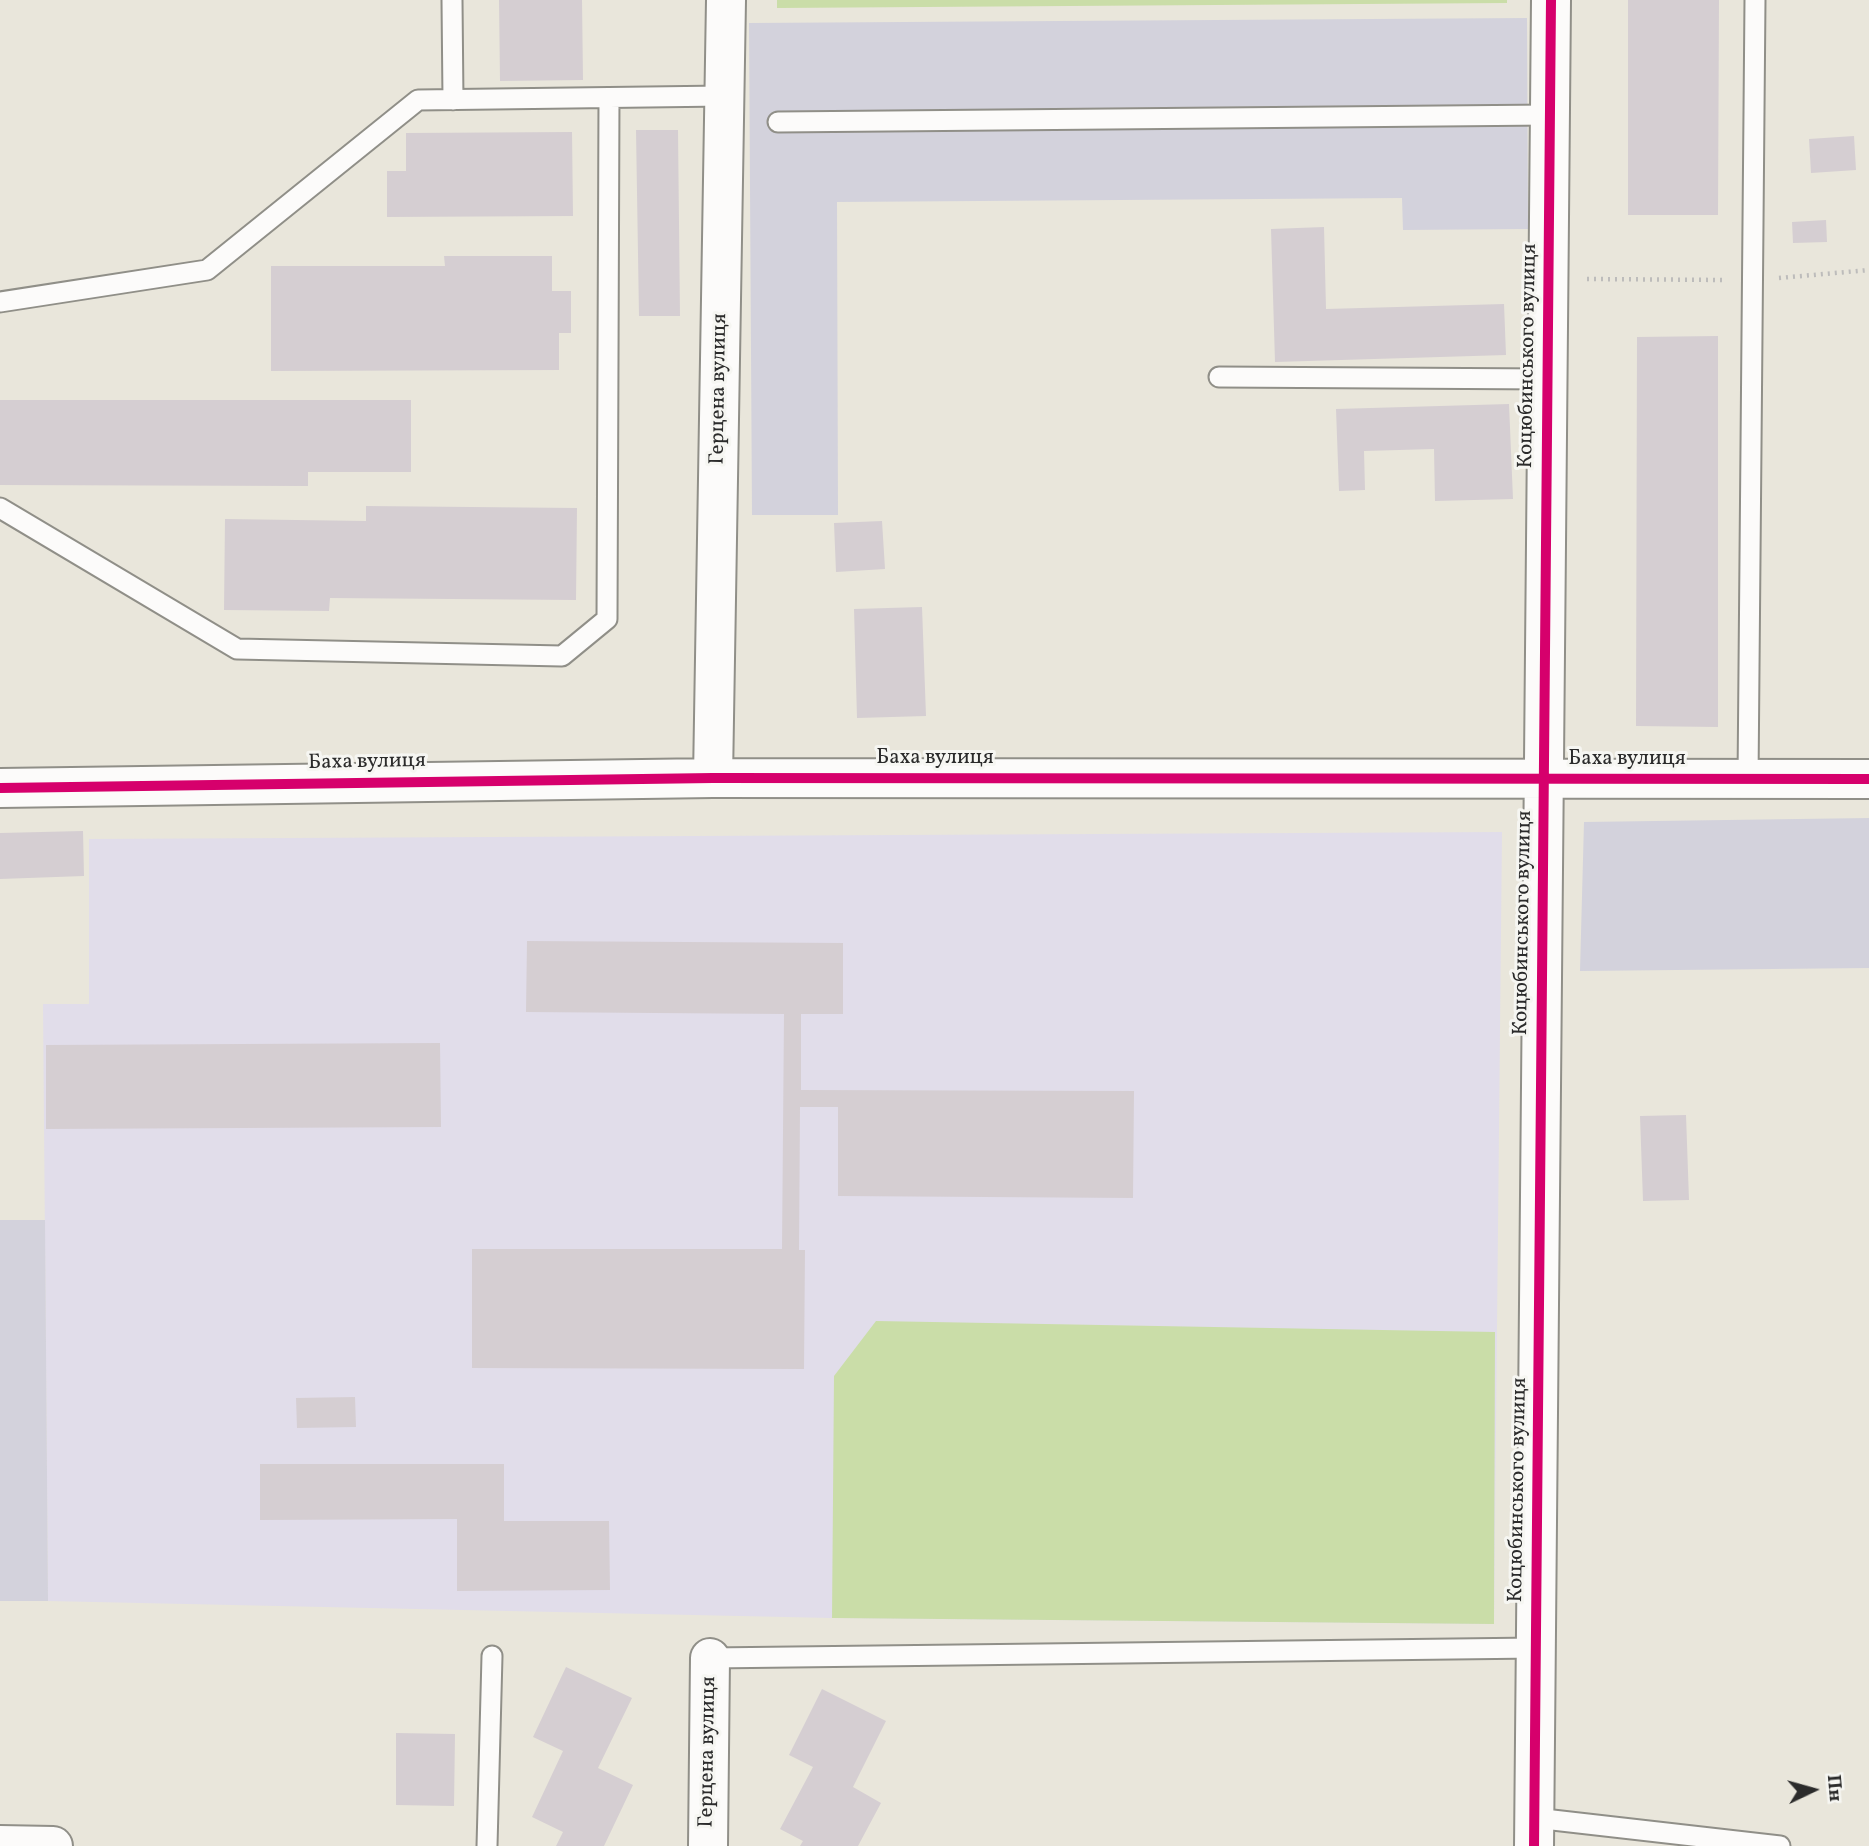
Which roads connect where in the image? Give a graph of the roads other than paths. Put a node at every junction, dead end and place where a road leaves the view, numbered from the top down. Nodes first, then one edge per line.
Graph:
1 (452, 0) edge
2 (726, 0) edge
3 (1551, 0) edge
4 (1755, 0) edge
5 (724, 96) junction
6 (609, 98) junction
7 (453, 100) junction
8 (1550, 115) junction
9 (778, 122) dead end
10 (3, 303) edge
11 (1219, 377) dead end
12 (1548, 379) junction
13 (0, 508) edge
14 (713, 778) junction
15 (1748, 779) junction
16 (1869, 779) edge
17 (1544, 780) junction
18 (0, 788) edge
19 (1536, 1648) junction
20 (492, 1656) dead end
21 (710, 1658) joint
22 (1534, 1832) edge
23 (0, 1845) edge
24 (53, 1846) edge
25 (487, 1846) edge
26 (708, 1846) edge
27 (1780, 1846) edge

1 - 7 lane
2 - 5 street, Герцена вулиця
3 - 8 street, Коцюбинського вулиця
4 - 15 lane
5 - 6 lane
5 - 14 street, Герцена вулиця
6 - 7 lane
6 - 13 lane
7 - 10 lane
8 - 9 lane
8 - 12 street, Коцюбинського вулиця
11 - 12 lane
12 - 17 street, Коцюбинського вулиця
14 - 17 street, Баха вулиця
14 - 18 street, Баха вулиця
15 - 16 street, Баха вулиця
15 - 17 street, Баха вулиця
17 - 19 street, Коцюбинського вулиця
19 - 21 lane
19 - 22 street, Коцюбинського вулиця
20 - 25 lane
21 - 26 street, Герцена вулиця
22 - 27 lane
23 - 24 street

